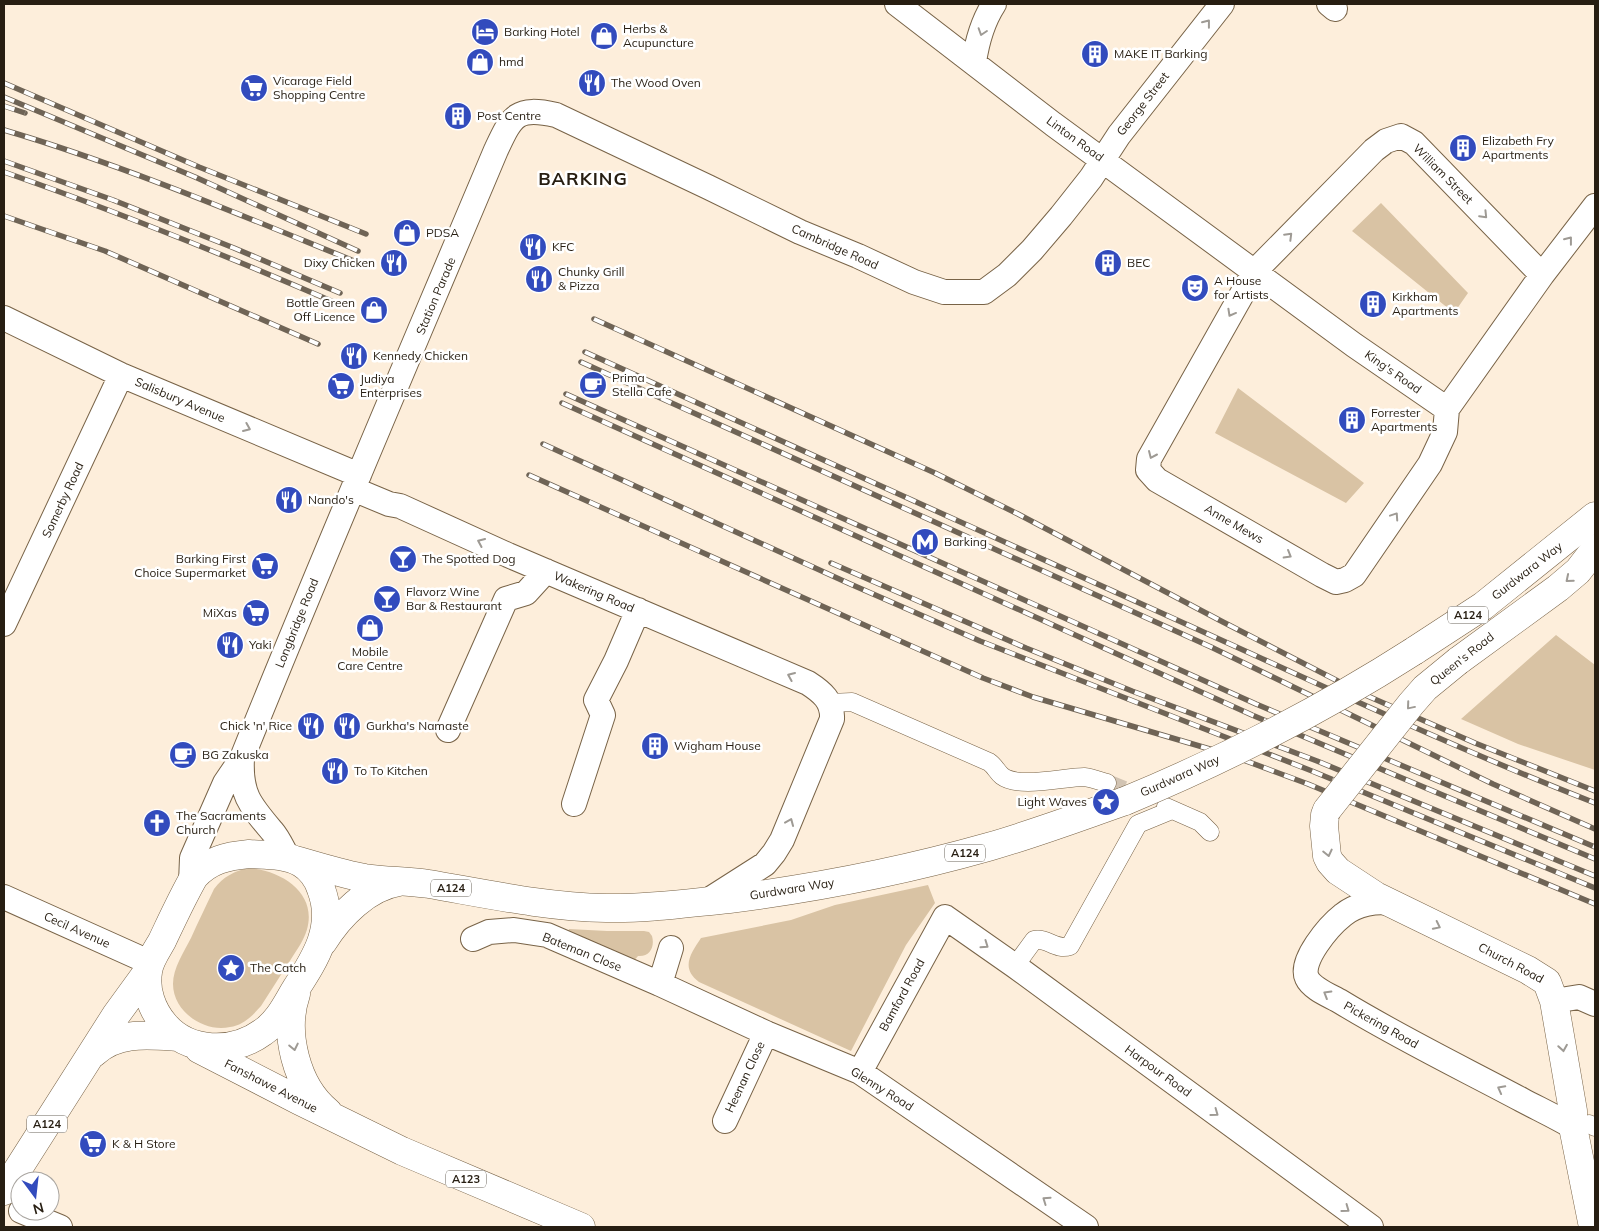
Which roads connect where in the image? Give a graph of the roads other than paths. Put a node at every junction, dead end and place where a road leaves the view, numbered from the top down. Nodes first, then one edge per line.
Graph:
1 (898, 4) edge
2 (994, 4) edge
3 (1222, 4) edge
4 (974, 62) junction
5 (528, 111) joint
6 (1103, 159) junction
7 (1595, 206) edge
8 (1255, 271) junction
9 (1542, 274) junction
10 (4, 318) edge
11 (122, 375) junction
12 (1446, 409) junction
13 (356, 482) junction
14 (1595, 516) edge
15 (1595, 549) edge
16 (546, 571) junction
17 (638, 610) junction
18 (4, 624) edge
19 (830, 703) junction
20 (448, 730) dead end
21 (242, 758) junction
22 (1116, 792) junction
23 (574, 804) dead end
24 (1327, 810) joint
25 (1210, 832) dead end
26 (292, 859) junction
27 (405, 881) junction
28 (191, 883) junction
29 (4, 897) edge
30 (706, 901) junction
31 (1393, 904) junction
32 (945, 917) joint
33 (473, 940) dead end
34 (671, 948) dead end
35 (317, 952) junction
36 (1014, 966) junction
37 (149, 967) junction
38 (300, 982) junction
39 (660, 984) junction
40 (1554, 1001) junction
41 (1595, 1004) edge
42 (766, 1032) junction
43 (184, 1040) junction
44 (89, 1058) junction
45 (860, 1072) junction
46 (725, 1121) dead end
47 (352, 1127) junction
48 (1584, 1127) edge
49 (4, 1191) edge
50 (45, 1221) edge
51 (60, 1227) edge
52 (581, 1227) edge
53 (1086, 1227) edge
54 (1370, 1227) edge
55 (1593, 1227) edge

1 - 4 street, Linton Road
2 -> 4 street
6 -> 3 street, George Street
4 - 6 street, Linton Road
5 - 6 street, Cambridge Road
5 - 13 street, Station Parade
6 - 8 street, Linton Road
9 -> 7 street
8 -> 9 street, William Street
8 - 12 street, King's Road
8 -> 12 street, Anne Mews
9 - 12 street
10 - 11 street, Salisbury Avenue
11 -> 13 street, Salisbury Avenue
11 - 18 street, Somerby Road
16 -> 13 street, Wakering Road
13 - 21 street, Longbridge Road
14 - 22 main road, Gurdwara Way / A124, bridge
15 -> 24 main road, Queen's Road, bridge
16 - 17 street, Wakering Road
16 - 20 street
19 -> 17 street, Wakering Road
17 - 23 street
19 - 22 street
30 -> 19 street, Gurdwara Way
21 - 26 street, Longbridge Road
21 - 28 street, Longbridge Road
22 - 30 main road, Gurdwara Way / A124
24 -> 31 main road, Church Road
25 - 36 street
26 - 27 main road, Gurdwara Way / A124
26 - 28 main road, Gurdwara Way
26 - 35 main road
27 - 30 main road, Gurdwara Way / A124
27 - 35 main road, Gurdwara Way / A124
28 - 37 main road, Gurdwara Way
29 - 37 street, Cecil Avenue
31 -> 40 main road, Church Road
48 -> 31 street, Pickering Road
32 -> 36 street, Harpour Road
32 - 45 street, Bamford Road
33 - 39 street, Bateman Close
34 - 39 street
35 - 38 main road
36 -> 54 street, Harpour Road
37 - 43 main road
37 - 44 main road, A124
38 - 43 main road
38 -> 47 main road, Fanshawe Avenue / A123
39 - 42 street, Glenny Road
40 - 41 street
40 -> 48 main road, Church Road
42 - 45 street, Glenny Road
42 - 46 street, Heenan Close
43 - 44 main road, A124
43 - 47 main road, Fanshawe Avenue / A123
44 - 49 main road, A124
53 -> 45 street, Glenny Road
47 - 52 main road, Fanshawe Avenue / A123
48 - 55 main road, Church Road
50 - 51 street

